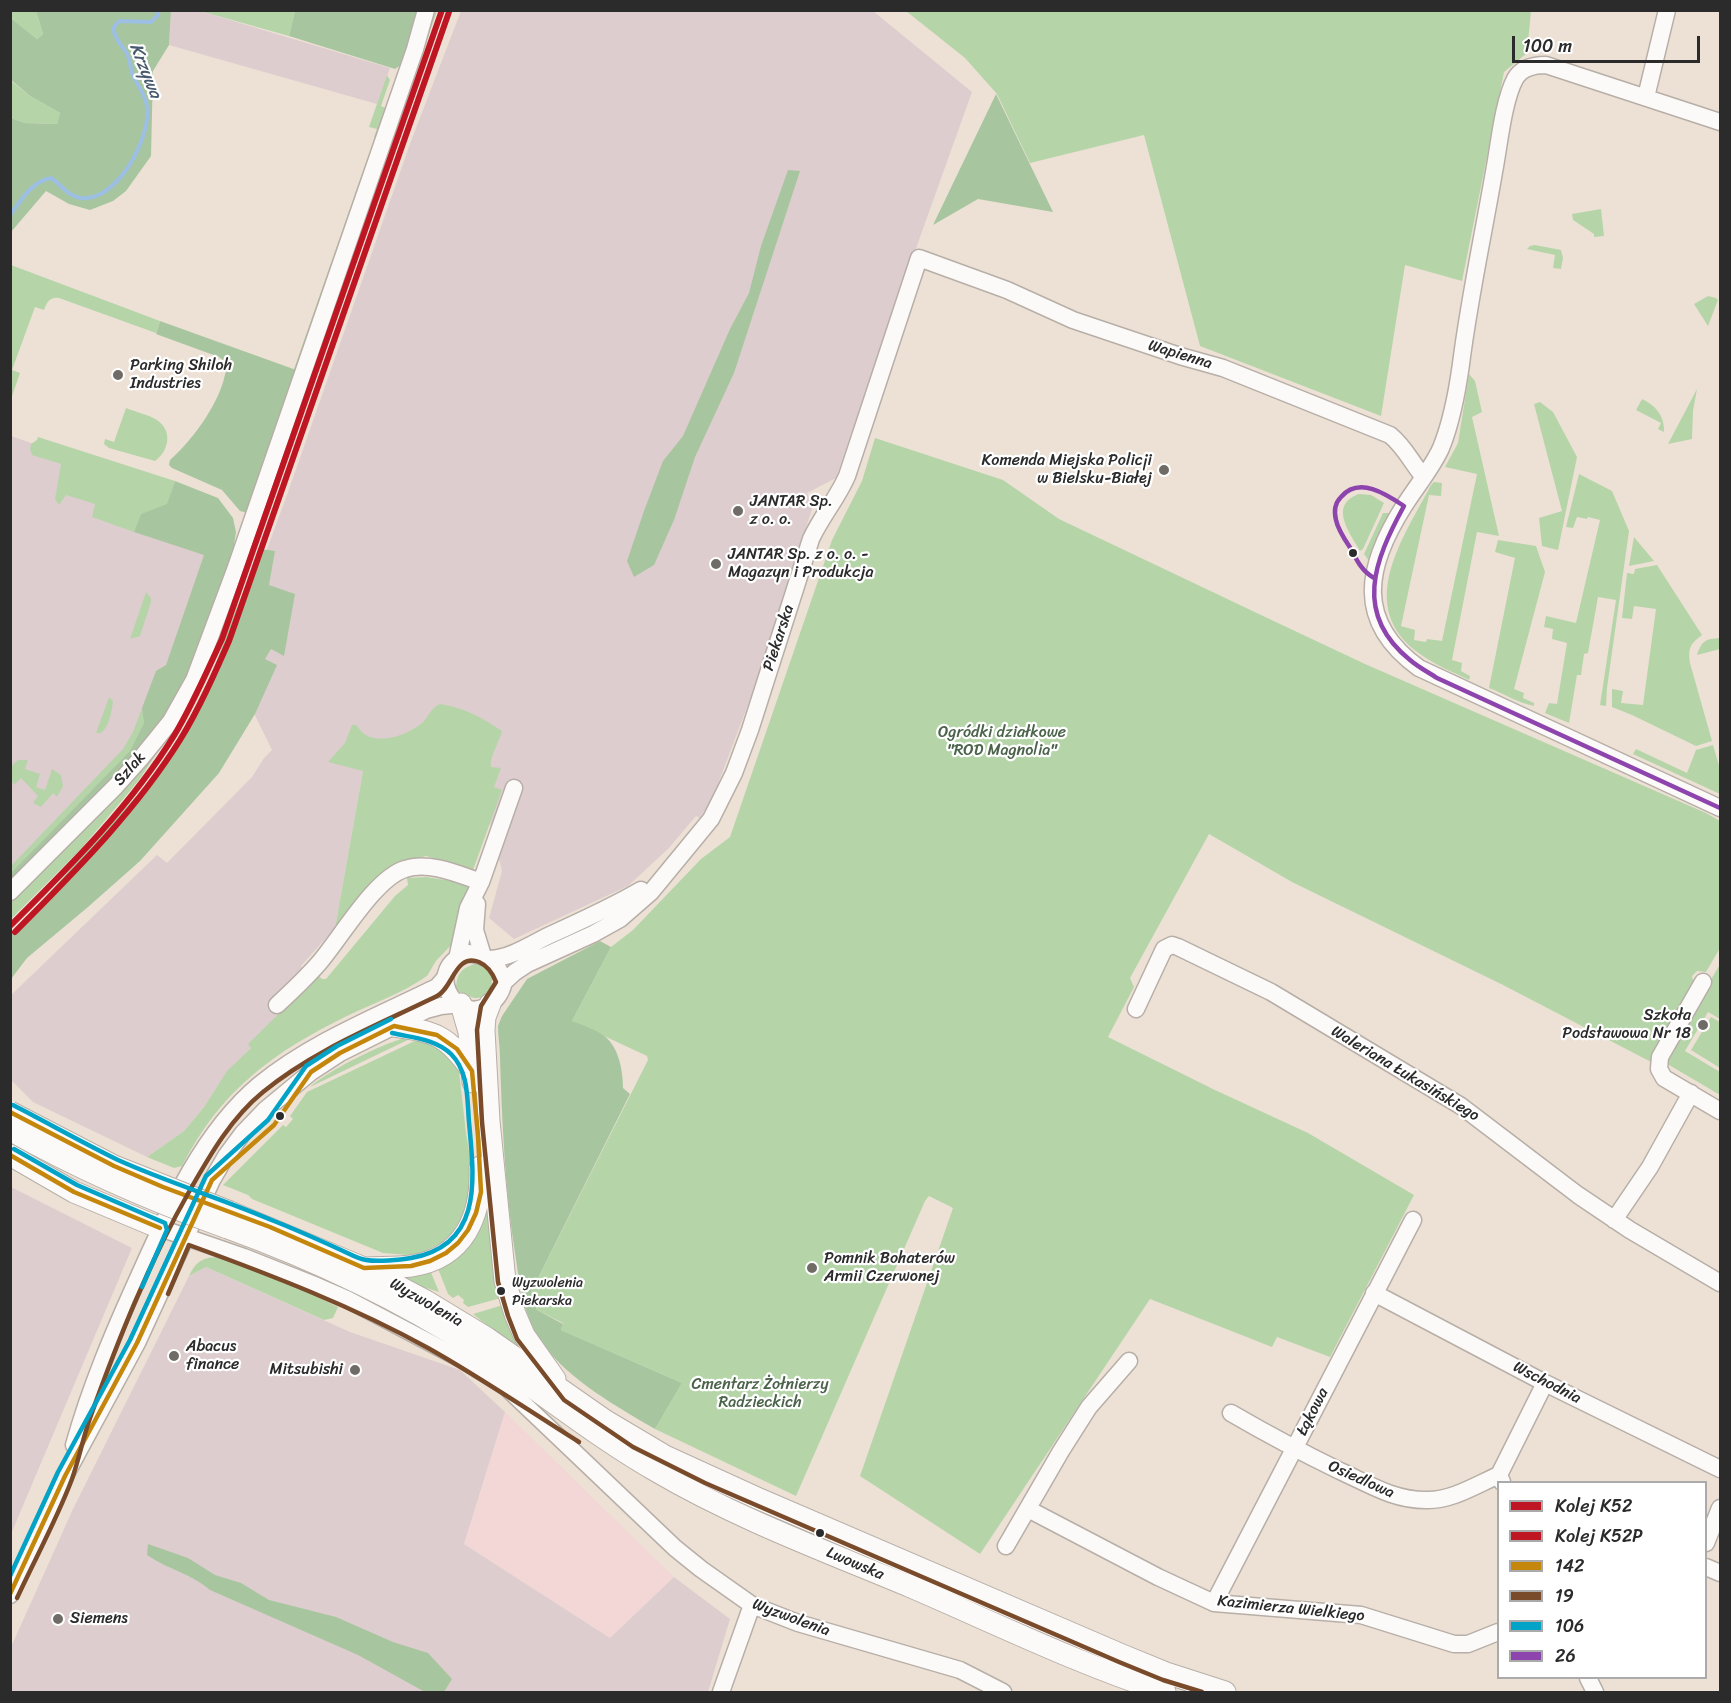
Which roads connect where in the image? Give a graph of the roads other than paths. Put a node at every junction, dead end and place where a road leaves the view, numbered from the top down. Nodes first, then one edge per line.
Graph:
1 (426, 10) edge
2 (1667, 10) edge
3 (1646, 97) junction
4 (1720, 122) edge
5 (919, 258) joint
6 (1424, 476) junction
7 (514, 788) dead end
8 (1720, 808) edge
9 (667, 872) junction
10 (481, 882) junction
11 (10, 892) edge
12 (486, 957) junction
13 (457, 959) junction
14 (444, 979) junction
15 (504, 982) junction
16 (1703, 982) dead end
17 (461, 1004) junction
18 (277, 1005) dead end
19 (490, 1005) junction
20 (1136, 1009) dead end
21 (394, 1026) junction
22 (472, 1071) junction
23 (1691, 1093) junction
24 (1720, 1111) edge
25 (10, 1112) edge
26 (10, 1130) edge
27 (10, 1155) edge
28 (227, 1219) junction
29 (1413, 1220) dead end
30 (1614, 1220) junction
31 (160, 1228) junction
32 (185, 1236) junction
33 (364, 1268) junction
34 (1720, 1283) edge
35 (1374, 1293) junction
36 (1129, 1361) dead end
37 (1545, 1383) junction
38 (531, 1386) joint
39 (506, 1387) junction
40 (569, 1395) junction
41 (1231, 1413) dead end
42 (1294, 1449) junction
43 (652, 1469) junction
44 (1720, 1469) edge
45 (65, 1476) junction
46 (1501, 1479) edge
47 (1720, 1508) edge
48 (1028, 1509) junction
49 (1707, 1540) edge
50 (1006, 1546) dead end
51 (10, 1595) edge
52 (1214, 1603) junction
53 (752, 1605) junction
54 (1497, 1632) edge
55 (721, 1692) edge
56 (1003, 1692) edge
57 (1165, 1692) edge
58 (1225, 1692) edge

1 - 11 street, Szlak
2 - 3 street
3 - 4 street
3 - 6 street
5 - 6 street, Wapienna
5 - 9 street, Piekarska
6 - 8 street
7 - 10 street
9 - 12 street, Piekarska
9 - 15 street, Piekarska
10 - 12 street
10 - 13 street
10 - 18 street
12 - 13 street
12 - 15 street
13 - 14 street
14 - 17 street
14 - 31 street
15 - 19 street
16 - 23 street
17 - 19 street
17 - 21 street
17 - 22 main road
19 - 40 main road
20 - 30 street, Waleriana Łukasińskiego
21 - 22 main road
21 - 32 street
22 - 33 main road
23 - 24 street
23 - 30 street
25 - 28 main road, Wyzwolenia, bridge
26 - 28 main road, Wyzwolenia, bridge
27 - 31 main road
28 - 33 main road, Wyzwolenia
28 - 38 main road, Wyzwolenia
29 - 35 street, Łąkowa
30 - 34 street, Waleriana Łukasińskiego
31 - 32 street, Wyzwolenia
31 - 45 street
32 - 39 street, Wyzwolenia
32 - 45 street
33 - 40 main road, Wyzwolenia
35 - 37 street, Wschodnia
35 - 42 street, Łąkowa
36 - 48 street
37 - 44 street, Wschodnia
37 - 46 street, Osiedlowa
38 - 43 main road, Lwowska
39 - 43 main road
39 - 53 street, Wyzwolenia
40 - 58 main road, Lwowska
41 - 42 street, Osiedlowa
42 - 46 street, Osiedlowa
42 - 52 street, Łąkowa
43 - 57 main road, Lwowska
45 - 51 street
47 - 49 street
48 - 50 street
48 - 52 street, Kazimierza Wielkiego
52 - 54 street, Kazimierza Wielkiego
53 - 55 street
53 - 56 street, Wyzwolenia

